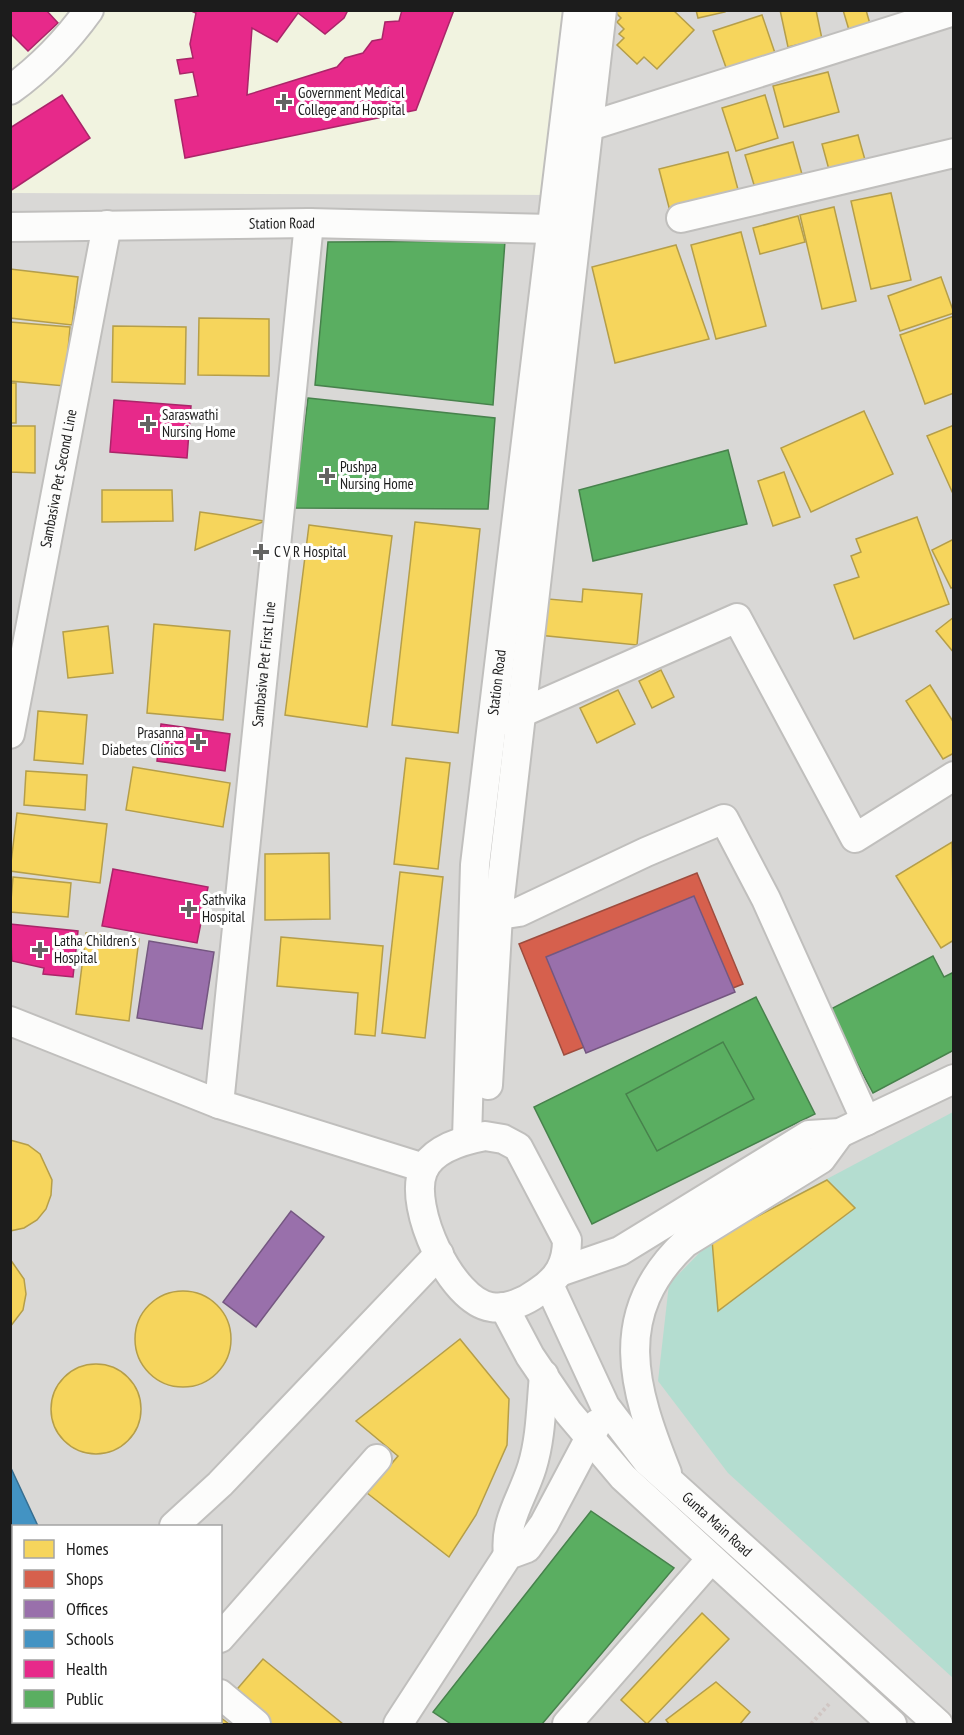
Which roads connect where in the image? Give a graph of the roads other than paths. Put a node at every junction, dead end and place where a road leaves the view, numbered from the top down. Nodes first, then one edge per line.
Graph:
1 (89, 10) edge
2 (578, 10) edge
3 (602, 10) edge
4 (954, 11) edge
5 (912, 17) edge
6 (10, 90) edge
7 (575, 131) junction
8 (954, 153) edge
9 (681, 218) dead end
10 (309, 223) junction
11 (107, 225) junction
12 (10, 227) edge
13 (552, 229) junction
14 (520, 713) junction
15 (492, 725) junction
16 (10, 734) edge
17 (954, 776) edge
18 (486, 908) junction
19 (10, 1021) edge
20 (954, 1080) edge
21 (219, 1104) junction
22 (866, 1121) junction
23 (840, 1133) junction
24 (476, 1138) junction
25 (424, 1168) junction
26 (439, 1254) junction
27 (555, 1278) junction
28 (504, 1307) junction
29 (544, 1376) junction
30 (605, 1406) junction
31 (591, 1439) junction
32 (377, 1459) dead end
33 (671, 1482) junction
34 (176, 1525) edge
35 (508, 1555) junction
36 (711, 1559) junction
37 (222, 1636) edge
38 (222, 1697) edge
39 (256, 1725) edge
40 (398, 1725) edge
41 (567, 1725) edge
42 (892, 1725) edge
43 (938, 1725) edge

1 - 6 street
2 - 7 street, Station Road
3 - 7 street
4 - 5 street
5 - 7 street
7 - 13 street, Station Road
7 - 14 street
8 - 9 street
10 - 11 street, Station Road
10 - 13 street, Station Road
10 - 21 street, Sambasiva Pet First Line
11 - 12 street, Station Road
11 - 16 street, Sambasiva Pet Second Line
13 - 15 street, Station Road
14 - 15 street
14 - 17 street
14 - 18 street
15 - 18 street, Station Road
18 - 22 street
18 - 24 street, Station Road
19 - 21 street
20 - 22 street
21 - 25 street
22 - 23 street
23 - 27 street
23 - 33 street
24 - 25 street
24 - 27 street
25 - 26 street
26 - 28 street
26 - 34 street
27 - 28 street
27 - 30 street, Gunta Main Road
28 - 29 street, Gunta Main Road
29 - 31 street, Gunta Main Road
29 - 35 street
30 - 31 street
30 - 33 street, Gunta Main Road
31 - 35 street
31 - 36 street, Gunta Main Road
32 - 37 street
33 - 43 street, Gunta Main Road
35 - 40 street
36 - 41 street
36 - 42 street, Gunta Main Road
38 - 39 street

